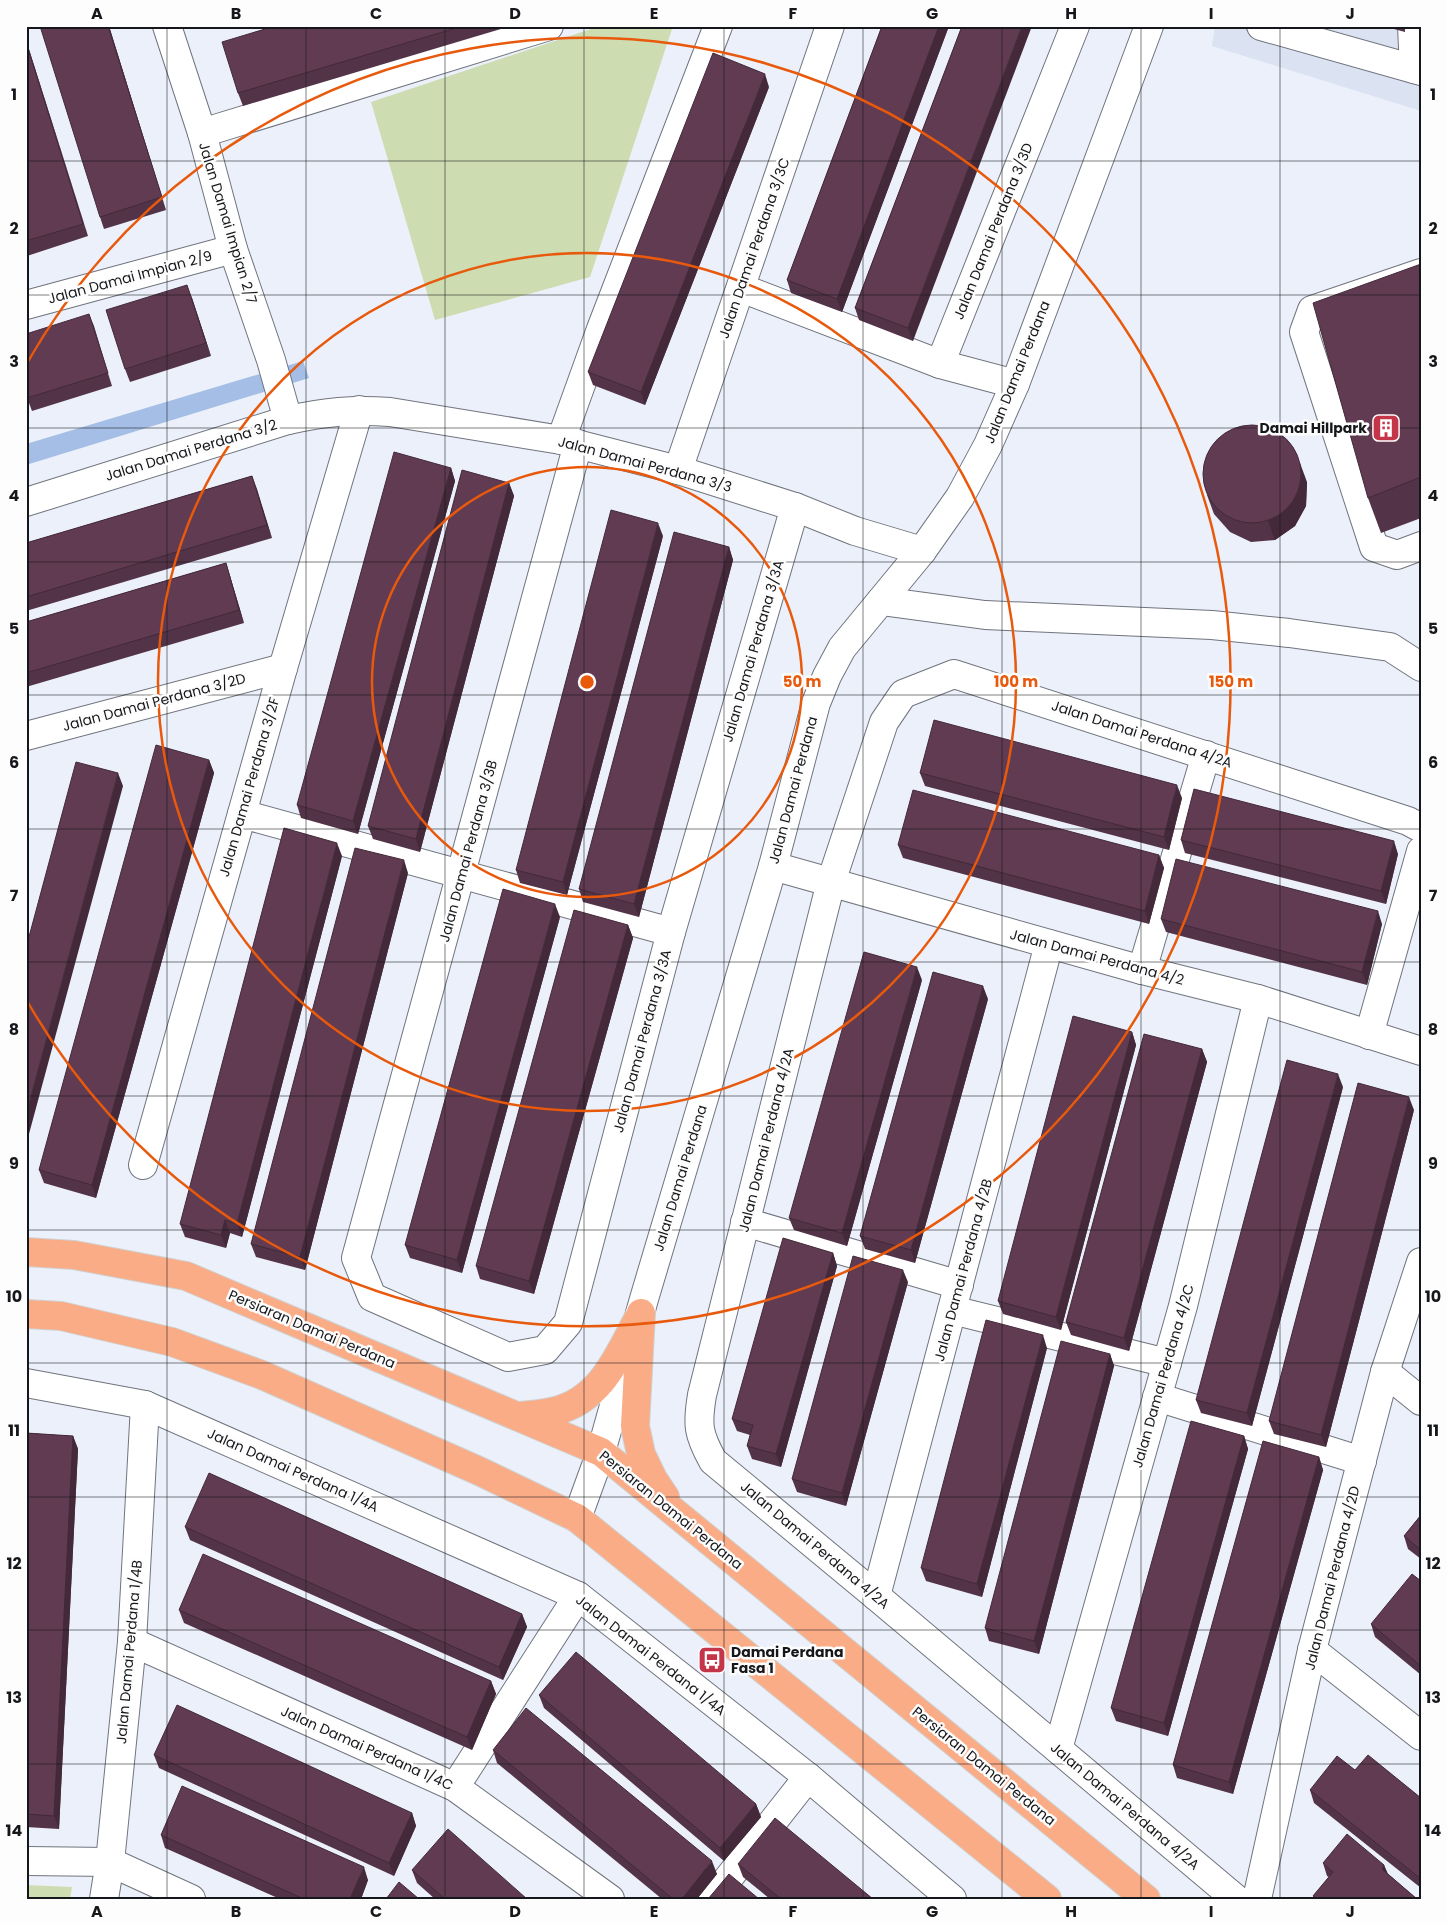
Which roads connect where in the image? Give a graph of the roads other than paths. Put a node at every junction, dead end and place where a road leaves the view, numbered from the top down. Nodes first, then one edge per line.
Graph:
1 (168, 26) edge
2 (548, 26) edge
3 (718, 26) edge
4 (830, 26) edge
5 (1075, 26) edge
6 (1149, 26) edge
7 (1412, 26) edge
8 (1269, 27) edge
9 (1418, 70) edge
10 (202, 133) junction
11 (233, 249) junction
12 (1421, 274) edge
13 (741, 288) junction
14 (26, 304) edge
15 (940, 364) junction
16 (1015, 384) junction
17 (359, 410) junction
18 (288, 420) junction
19 (570, 442) junction
20 (678, 470) junction
21 (26, 502) edge
22 (795, 507) junction
23 (1421, 546) edge
24 (922, 551) junction
25 (881, 601) junction
26 (1421, 667) edge
27 (283, 668) junction
28 (28, 742) edge
29 (1206, 755) junction
30 (242, 814) junction
31 (1421, 828) edge
32 (1421, 851) edge
33 (773, 866) junction
34 (462, 874) junction
35 (831, 882) junction
36 (670, 932) junction
37 (1049, 944) junction
38 (1142, 970) junction
39 (1258, 999) junction
40 (1369, 1035) junction
41 (1421, 1050) edge
42 (143, 1165) dead end
43 (745, 1222) junction
44 (26, 1252) edge
45 (356, 1258) joint
46 (1421, 1262) edge
47 (956, 1298) junction
48 (641, 1313) junction
49 (26, 1314) edge
50 (1167, 1363) junction
51 (1385, 1372) junction
52 (26, 1384) edge
53 (1157, 1397) junction
54 (1421, 1401) edge
55 (144, 1404) junction
56 (520, 1416) junction
57 (601, 1452) junction
58 (1362, 1461) junction
59 (673, 1511) junction
60 (577, 1518) junction
61 (578, 1596) junction
62 (876, 1596) junction
63 (132, 1642) junction
64 (1312, 1650) junction
65 (1421, 1736) edge
66 (1058, 1749) junction
67 (808, 1777) junction
68 (455, 1788) junction
69 (26, 1861) edge
70 (110, 1862) junction
71 (104, 1899) edge
72 (191, 1899) edge
73 (610, 1899) edge
74 (712, 1899) edge
75 (952, 1899) edge
76 (1047, 1899) edge
77 (1146, 1899) edge
78 (1236, 1899) edge
79 (1257, 1899) edge

1 - 10 street, Jalan Damai Impian 2/7
2 - 10 street
3 - 19 street, Jalan Damai Perdana 3/3B
4 - 13 street, Jalan Damai Perdana 3/3C
5 - 15 street, Jalan Damai Perdana 3/3D
6 - 16 street, Jalan Damai Perdana
7 - 9 street
8 - 9 street
10 - 11 street, Jalan Damai Impian 2/7
11 - 14 street, Jalan Damai Impian 2/9
11 - 18 street, Jalan Damai Impian 2/7
12 - 23 street
13 - 15 street
13 - 20 street, Jalan Damai Perdana 3/3C
15 - 16 street
16 - 24 street, Jalan Damai Perdana
17 - 18 street, Jalan Damai Perdana 3/2
17 - 19 street, Jalan Damai Perdana 3/3
17 - 27 street, Jalan Damai Perdana 3/2F
18 - 21 street, Jalan Damai Perdana 3/2
19 - 20 street, Jalan Damai Perdana 3/3
19 - 34 street, Jalan Damai Perdana 3/3B
20 - 22 street, Jalan Damai Perdana 3/3
22 - 24 street, Jalan Damai Perdana 3/3
22 - 36 street, Jalan Damai Perdana 3/3A
24 - 25 street, Jalan Damai Perdana
25 - 26 street
25 - 33 street, Jalan Damai Perdana
27 - 28 street, Jalan Damai Perdana 3/2D
27 - 30 street, Jalan Damai Perdana 3/2F
29 - 31 street, Jalan Damai Perdana 4/2A
29 - 35 street, Jalan Damai Perdana 4/2A
29 - 38 street
30 - 34 street
30 - 42 street, Jalan Damai Perdana 3/2F
32 - 40 street
33 - 35 street, Jalan Damai Perdana 4/2
33 - 48 street, Jalan Damai Perdana
34 - 36 street
34 - 45 street, Jalan Damai Perdana 3/3B
35 - 37 street, Jalan Damai Perdana 4/2
35 - 43 street, Jalan Damai Perdana 4/2A
36 - 45 street, Jalan Damai Perdana 3/3A
37 - 38 street, Jalan Damai Perdana 4/2
37 - 47 street, Jalan Damai Perdana 4/2B
38 - 39 street, Jalan Damai Perdana 4/2
39 - 40 street, Jalan Damai Perdana 4/2
39 - 50 street, Jalan Damai Perdana 4/2C
40 - 41 street, Jalan Damai Perdana 4/2
43 - 47 street
43 - 62 street, Jalan Damai Perdana 4/2A
44 - 56 main road, Persiaran Damai Perdana
46 - 51 street, Jalan Damai Perdana 4/2D
47 - 50 street
47 - 62 street, Jalan Damai Perdana 4/2B
48 - 56 main road
48 - 57 street, Jalan Damai Perdana
48 - 59 main road
49 - 60 main road
50 - 53 street, Jalan Damai Perdana 4/2C
51 - 54 street
51 - 58 street, Jalan Damai Perdana 4/2D
52 - 55 street, Jalan Damai Perdana 1/4A
53 - 58 street
53 - 66 street, Jalan Damai Perdana 4/2C
55 - 61 street, Jalan Damai Perdana 1/4A
55 - 63 street, Jalan Damai Perdana 1/4B
56 - 57 main road, Persiaran Damai Perdana
57 - 59 main road, Persiaran Damai Perdana
57 - 60 street, Jalan Damai Perdana
58 - 64 street, Jalan Damai Perdana 4/2D
59 - 77 main road, Persiaran Damai Perdana
60 - 76 main road
61 - 67 street, Jalan Damai Perdana 1/4A
61 - 68 street
62 - 66 street, Jalan Damai Perdana 4/2A
63 - 68 street, Jalan Damai Perdana 1/4C
63 - 70 street, Jalan Damai Perdana 1/4B
64 - 65 street
64 - 79 street, Jalan Damai Perdana 4/2D
66 - 78 street, Jalan Damai Perdana 4/2A
67 - 74 street
67 - 75 street, Jalan Damai Perdana 1/4A
68 - 73 street, Jalan Damai Perdana 1/4C
69 - 70 street
70 - 71 street, Jalan Damai Perdana 1/4B
70 - 72 street

